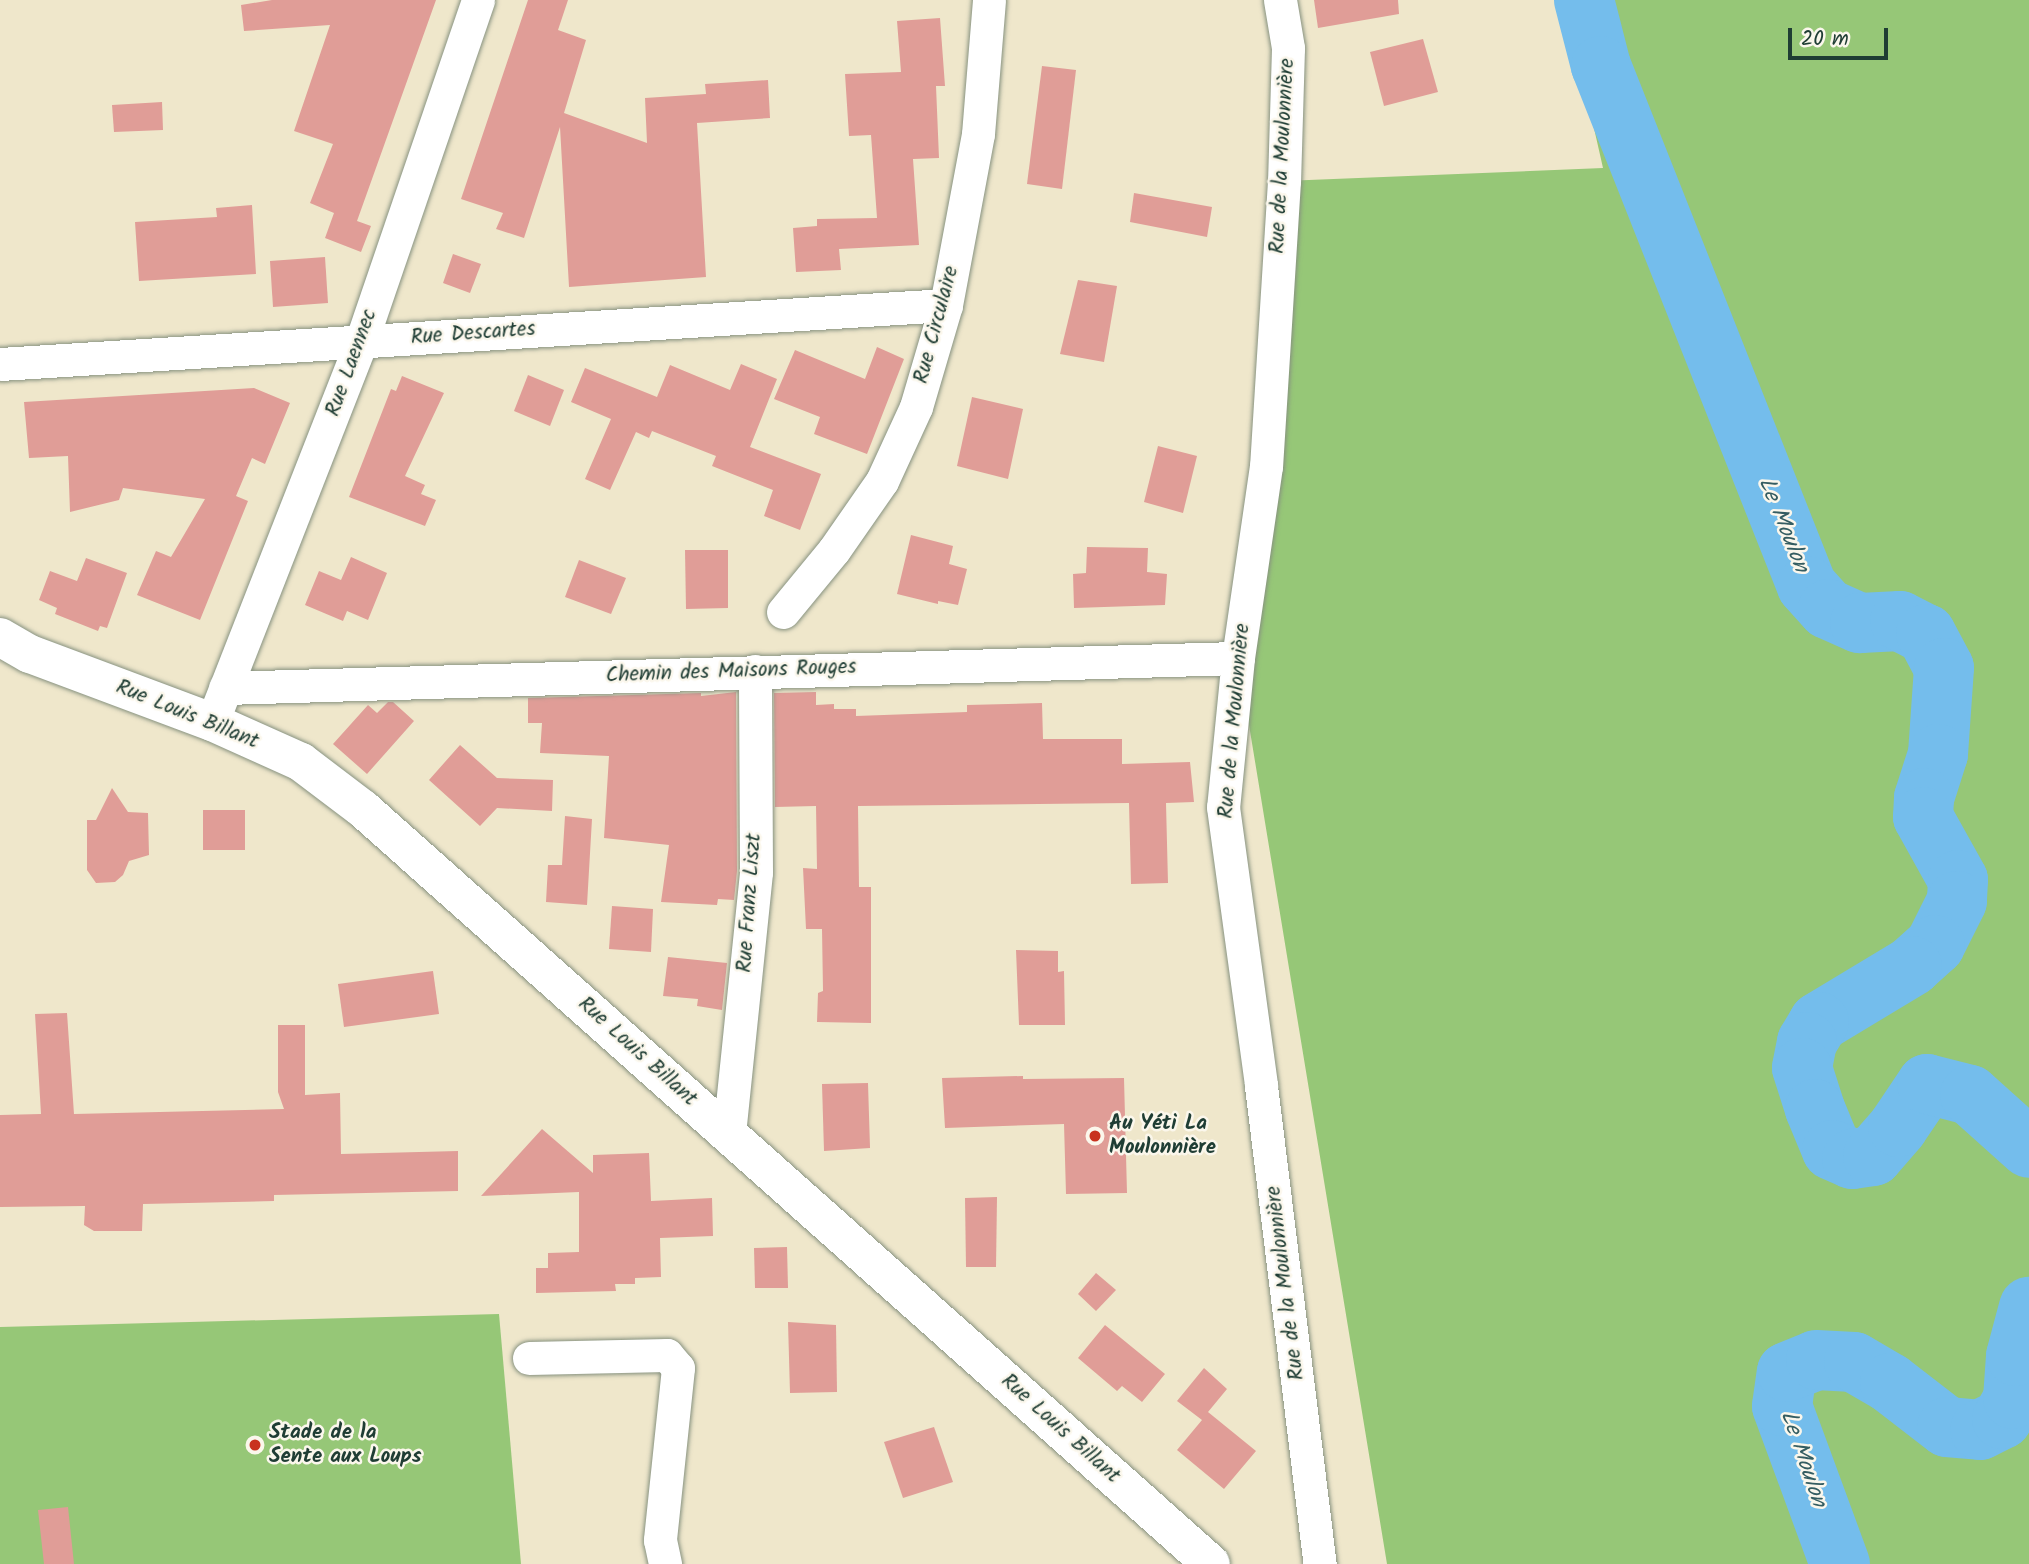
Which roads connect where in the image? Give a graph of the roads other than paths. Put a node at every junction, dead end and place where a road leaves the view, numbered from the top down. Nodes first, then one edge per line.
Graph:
1 (478, 0) edge
2 (989, 0) edge
3 (1280, 0) edge
4 (946, 305) junction
5 (361, 342) junction
6 (0, 364) edge
7 (783, 612) dead end
8 (0, 637) edge
9 (1238, 658) junction
10 (755, 671) junction
11 (219, 705) junction
12 (729, 1135) junction
13 (529, 1358) dead end
14 (665, 1564) edge
15 (1211, 1564) edge
16 (1320, 1564) edge

1 - 5 street, Rue Laennec
2 - 4 street, Rue Circulaire
3 - 9 street, Rue de la Moulonnière
4 - 5 street, Rue Descartes
4 - 7 street, Rue Circulaire
5 - 6 street, Rue Descartes
5 - 11 street, Rue Laennec
8 - 11 street, Rue Louis Billant
9 - 10 street, Chemin des Maisons Rouges
9 - 16 street, Rue de la Moulonnière
10 - 11 street, Chemin des Maisons Rouges
10 - 12 street, Rue Franz Liszt
11 - 12 street, Rue Louis Billant
12 - 15 street, Rue Louis Billant
13 - 14 street

